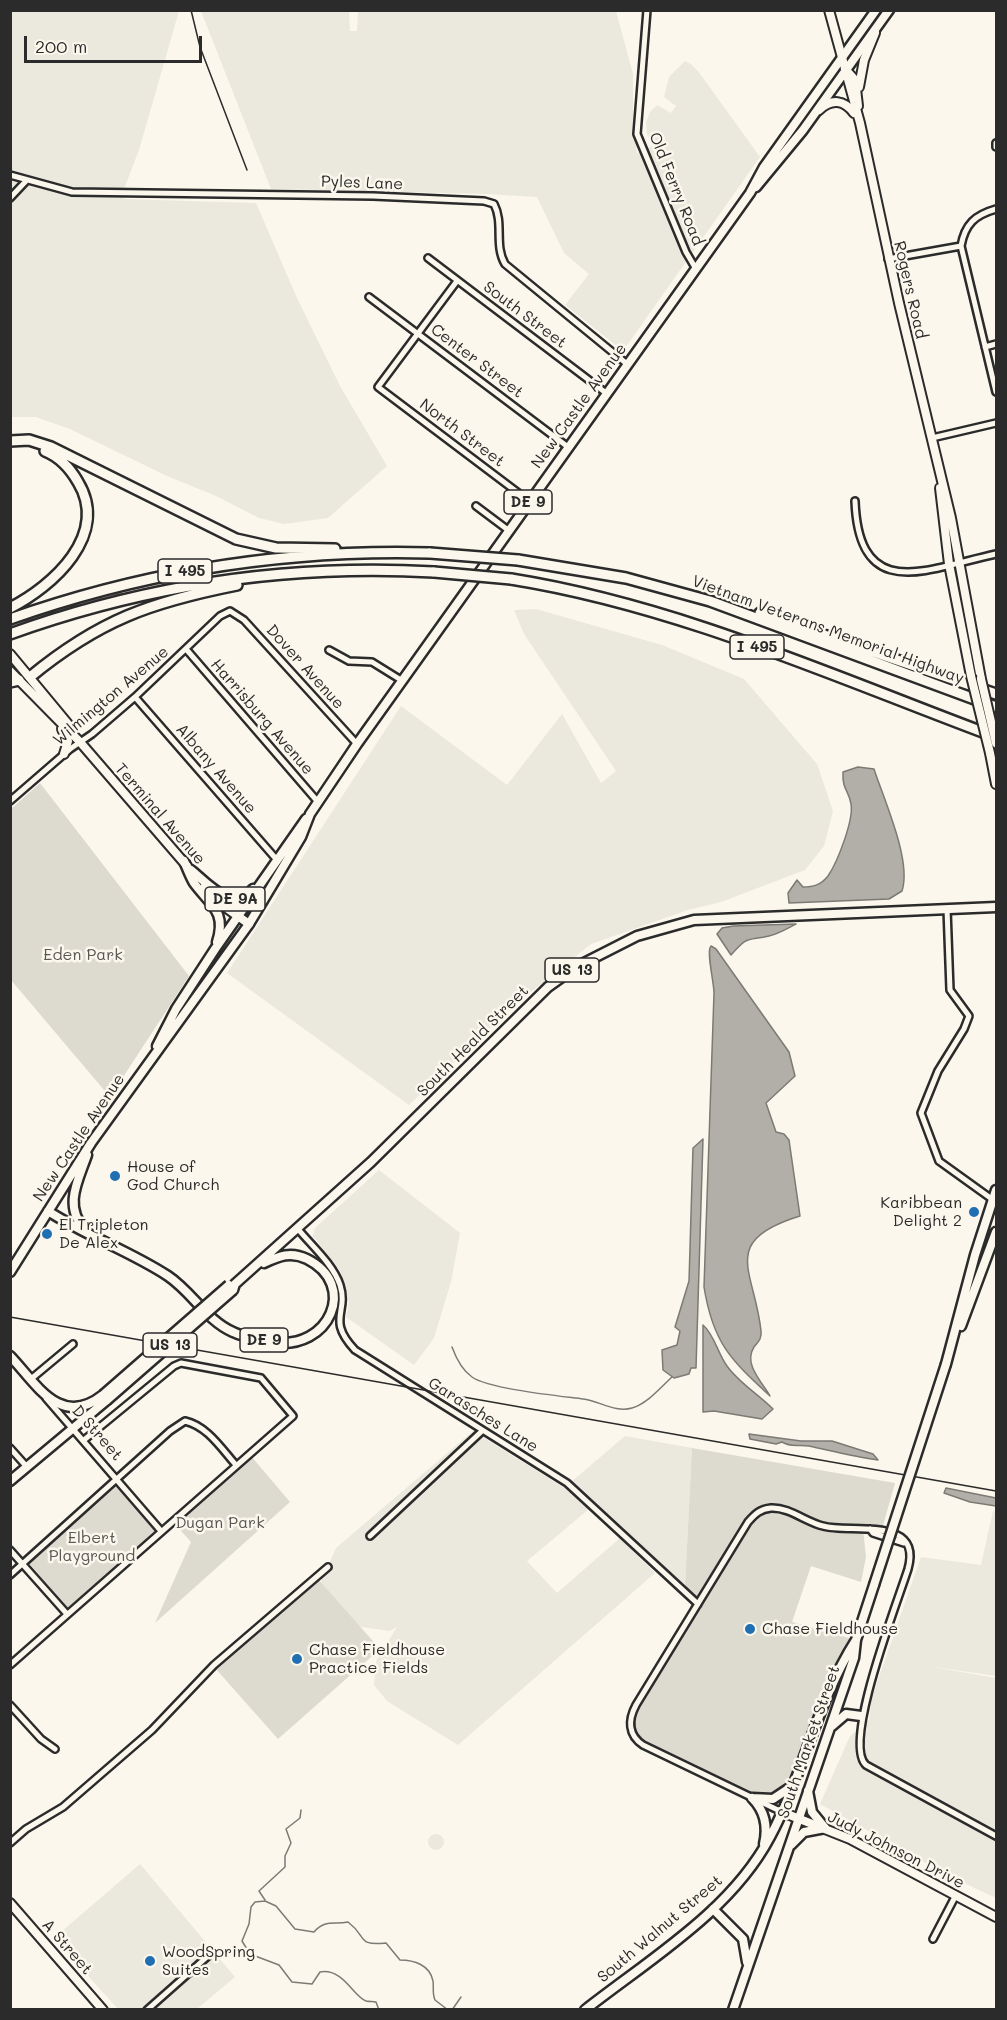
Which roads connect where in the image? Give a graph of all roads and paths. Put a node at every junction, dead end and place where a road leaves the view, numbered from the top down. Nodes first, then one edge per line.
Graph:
1 (647, 10) edge
2 (829, 10) edge
3 (876, 10) edge
4 (889, 10) edge
5 (880, 24) junction
6 (842, 58) junction
7 (846, 70) junction
8 (830, 75) junction
9 (857, 95) junction
10 (812, 118) junction
11 (860, 123) junction
12 (10, 175) edge
13 (27, 180) junction
14 (750, 193) junction
15 (10, 198) edge
16 (996, 208) edge
17 (961, 246) junction
18 (428, 258) dead end
19 (888, 259) junction
20 (696, 269) junction
21 (457, 281) junction
22 (369, 297) dead end
23 (418, 334) junction
24 (996, 344) edge
25 (985, 347) junction
26 (627, 364) junction
27 (996, 392) edge
28 (606, 393) junction
29 (996, 423) edge
30 (932, 438) junction
31 (10, 441) edge
32 (10, 446) edge
33 (568, 447) junction
34 (937, 463) junction
35 (529, 501) junction
36 (855, 501) dead end
37 (476, 506) dead end
38 (508, 530) junction
39 (364, 552) junction
40 (996, 554) edge
41 (960, 562) junction
42 (949, 564) junction
43 (304, 572) junction
44 (10, 608) edge
45 (732, 608) junction
46 (230, 611) joint
47 (11, 619) edge
48 (10, 634) edge
49 (186, 649) junction
50 (329, 650) dead end
51 (10, 654) edge
52 (10, 671) edge
53 (30, 676) junction
54 (401, 680) junction
55 (15, 681) edge
56 (996, 694) edge
57 (135, 697) junction
58 (39, 703) junction
59 (996, 707) edge
60 (996, 737) edge
61 (80, 742) junction
62 (996, 743) edge
63 (357, 744) junction
64 (64, 754) junction
65 (996, 784) edge
66 (10, 801) edge
67 (318, 802) junction
68 (310, 814) junction
69 (184, 861) junction
70 (275, 861) junction
71 (191, 870) junction
72 (996, 907) edge
73 (947, 909) junction
74 (238, 917) junction
75 (249, 924) junction
76 (215, 949) junction
77 (154, 1053) junction
78 (91, 1143) junction
79 (996, 1190) edge
80 (995, 1201) edge
81 (48, 1211) junction
82 (298, 1228) junction
83 (996, 1232) edge
84 (94, 1238) junction
85 (255, 1267) junction
86 (10, 1272) edge
87 (73, 1344) dead end
88 (952, 1345) junction
89 (10, 1351) edge
90 (10, 1356) edge
91 (28, 1376) junction
92 (40, 1393) junction
93 (105, 1397) junction
94 (74, 1429) junction
95 (482, 1431) junction
96 (84, 1440) junction
97 (10, 1448) edge
98 (236, 1465) junction
99 (27, 1467) junction
100 (118, 1480) junction
101 (10, 1481) edge
102 (160, 1531) junction
103 (370, 1536) dead end
104 (10, 1550) edge
105 (23, 1564) junction
106 (328, 1567) dead end
107 (10, 1575) edge
108 (698, 1605) junction
109 (67, 1614) junction
110 (856, 1640) junction
111 (10, 1665) edge
112 (10, 1704) edge
113 (861, 1716) junction
114 (830, 1728) junction
115 (55, 1749) dead end
116 (791, 1786) junction
117 (808, 1791) junction
118 (752, 1798) junction
119 (782, 1812) junction
120 (798, 1818) junction
121 (825, 1828) junction
122 (996, 1836) edge
123 (10, 1843) edge
124 (789, 1847) junction
125 (762, 1851) junction
126 (956, 1895) junction
127 (10, 1903) edge
128 (713, 1909) junction
129 (996, 1917) edge
130 (933, 1939) dead end
131 (208, 1956) dead end
132 (747, 1969) junction
133 (103, 2010) edge
134 (147, 2010) edge
135 (585, 2010) edge
136 (733, 2010) edge

1 - 20 street, Old Ferry Road
2 - 6 street, Rogers Road
3 - 6 main road, New Castle Avenue / DE 9
4 - 5 main road, New Castle Avenue / DE 9
5 - 7 main road, New Castle Avenue / DE 9
5 - 9 street
6 - 7 street, Rogers Road
6 - 8 main road, New Castle Avenue / DE 9
7 - 8 street
7 - 9 street, Rogers Road
7 - 10 main road, New Castle Avenue / DE 9
7 - 11 street, Rogers Road
8 - 14 main road, New Castle Avenue / DE 9
9 - 11 street, Rogers Road
10 - 11 street
10 - 14 main road, New Castle Avenue / DE 9
11 - 19 street, Rogers Road
12 - 13 street, Pyles Lane
13 - 15 street
13 - 26 street, Pyles Lane
14 - 20 main road, New Castle Avenue / DE 9
16 - 17 street
17 - 19 street
17 - 25 street
18 - 21 street, South Street
19 - 30 street, Rogers Road
20 - 26 main road, New Castle Avenue / DE 9
21 - 23 street
21 - 28 street, South Street
22 - 23 street, Center Street
23 - 33 street, Center Street
23 - 35 street, North Street
24 - 25 street
25 - 27 street
26 - 28 main road, New Castle Avenue / DE 9
28 - 33 main road, New Castle Avenue / DE 9
29 - 30 street
30 - 34 street, Rogers Road
31 - 39 highway
32 - 44 highway
33 - 35 main road, New Castle Avenue / DE 9
34 - 41 street, Rogers Road
34 - 42 street, Rogers Road
35 - 38 main road, New Castle Avenue / DE 9
36 - 42 street
37 - 38 street
38 - 54 main road, New Castle Avenue / DE 9
39 - 45 highway, Vietnam Veterans Memorial Highway / I 495, bridge
39 - 47 highway, Vietnam Veterans Memorial Highway / I 495
40 - 41 street
41 - 42 street
41 - 62 street, Rogers Road, bridge
42 - 65 street, Rogers Road, bridge
43 - 48 highway, I 495
43 - 53 highway
43 - 60 highway, I 495, bridge
45 - 56 highway
45 - 59 highway, Vietnam Veterans Memorial Highway / I 495
46 - 49 street, Wilmington Avenue
46 - 63 street, Dover Avenue
49 - 57 street, Wilmington Avenue
49 - 67 street, Harrisburg Avenue
50 - 54 street
51 - 53 street, Terminal Avenue / DE 9A
52 - 55 street, Terminal Avenue / DE 9A
53 - 55 street
53 - 61 street, Terminal Avenue / DE 9A
54 - 63 main road, New Castle Avenue / DE 9
55 - 58 street, Terminal Avenue / DE 9A
57 - 61 street, Wilmington Avenue
57 - 70 street, Albany Avenue
58 - 61 street, Terminal Avenue / DE 9A
58 - 64 street
61 - 64 street, Wilmington Avenue
61 - 69 street, Terminal Avenue / DE 9A
63 - 67 main road, New Castle Avenue / DE 9
64 - 66 street, Wilmington Avenue
67 - 68 main road, New Castle Avenue / DE 9
68 - 70 main road, New Castle Avenue / DE 9
68 - 75 main road, New Castle Avenue / DE 9
69 - 71 street, Terminal Avenue / DE 9A
69 - 76 main road
70 - 71 main road, DE 9A
70 - 74 main road, New Castle Avenue / DE 9
71 - 74 street, Terminal Avenue / DE 9A
72 - 73 main road, South Heald Street / US 13
73 - 80 street
73 - 82 main road, South Heald Street / US 13
74 - 75 street, Terminal Avenue / DE 9A
74 - 76 main road, New Castle Avenue / DE 9
75 - 77 main road, New Castle Avenue / DE 9
76 - 77 main road, New Castle Avenue / DE 9
77 - 78 main road, New Castle Avenue / DE 9
78 - 81 main road, New Castle Avenue / DE 9
78 - 84 main road, DE 9
79 - 80 main road, South Market Street
80 - 88 main road, South Market Street
81 - 84 main road
81 - 86 main road, New Castle Avenue / DE 9
82 - 85 main road, South Heald Street / US 13
82 - 95 street, Garasches Lane
83 - 88 main road, South Market Street
84 - 85 main road, DE 9
85 - 93 main road, South Heald Street / US 13, bridge
87 - 91 street
88 - 110 main road, South Market Street, bridge
89 - 91 main road
90 - 91 main road, D Street
91 - 92 main road, D Street
92 - 93 main road, South Heald Street / US 13
92 - 94 street, D Street
93 - 94 main road, South Heald Street / US 13
94 - 96 street, D Street
94 - 99 main road, South Heald Street / US 13
95 - 103 street
95 - 108 street, Garasches Lane
96 - 98 street
96 - 100 street, D Street
97 - 99 street
98 - 100 street
98 - 102 street
99 - 101 main road, South Heald Street / US 13
100 - 102 street, D Street
100 - 105 street
102 - 109 street
104 - 105 street
105 - 107 street
105 - 109 street
106 - 123 street
108 - 113 street
108 - 118 street
109 - 111 street
110 - 114 main road, South Market Street
110 - 116 main road, South Walnut Street
112 - 115 street
113 - 114 main road
113 - 122 street
114 - 117 main road, South Market Street
116 - 118 main road
116 - 119 main road, South Walnut Street
117 - 120 main road, South Market Street
117 - 121 main road
118 - 119 street
118 - 125 main road
119 - 120 street, Judy Johnson Drive
119 - 125 main road, South Walnut Street
120 - 121 street, Judy Johnson Drive
120 - 124 main road, South Market Street
121 - 124 main road
121 - 126 street, Judy Johnson Drive
124 - 132 main road, South Market Street
125 - 128 main road, South Walnut Street
126 - 129 street, Judy Johnson Drive
126 - 130 street
127 - 133 street, A Street
128 - 132 main road
128 - 135 main road, South Walnut Street
131 - 134 street
132 - 136 main road, South Market Street

